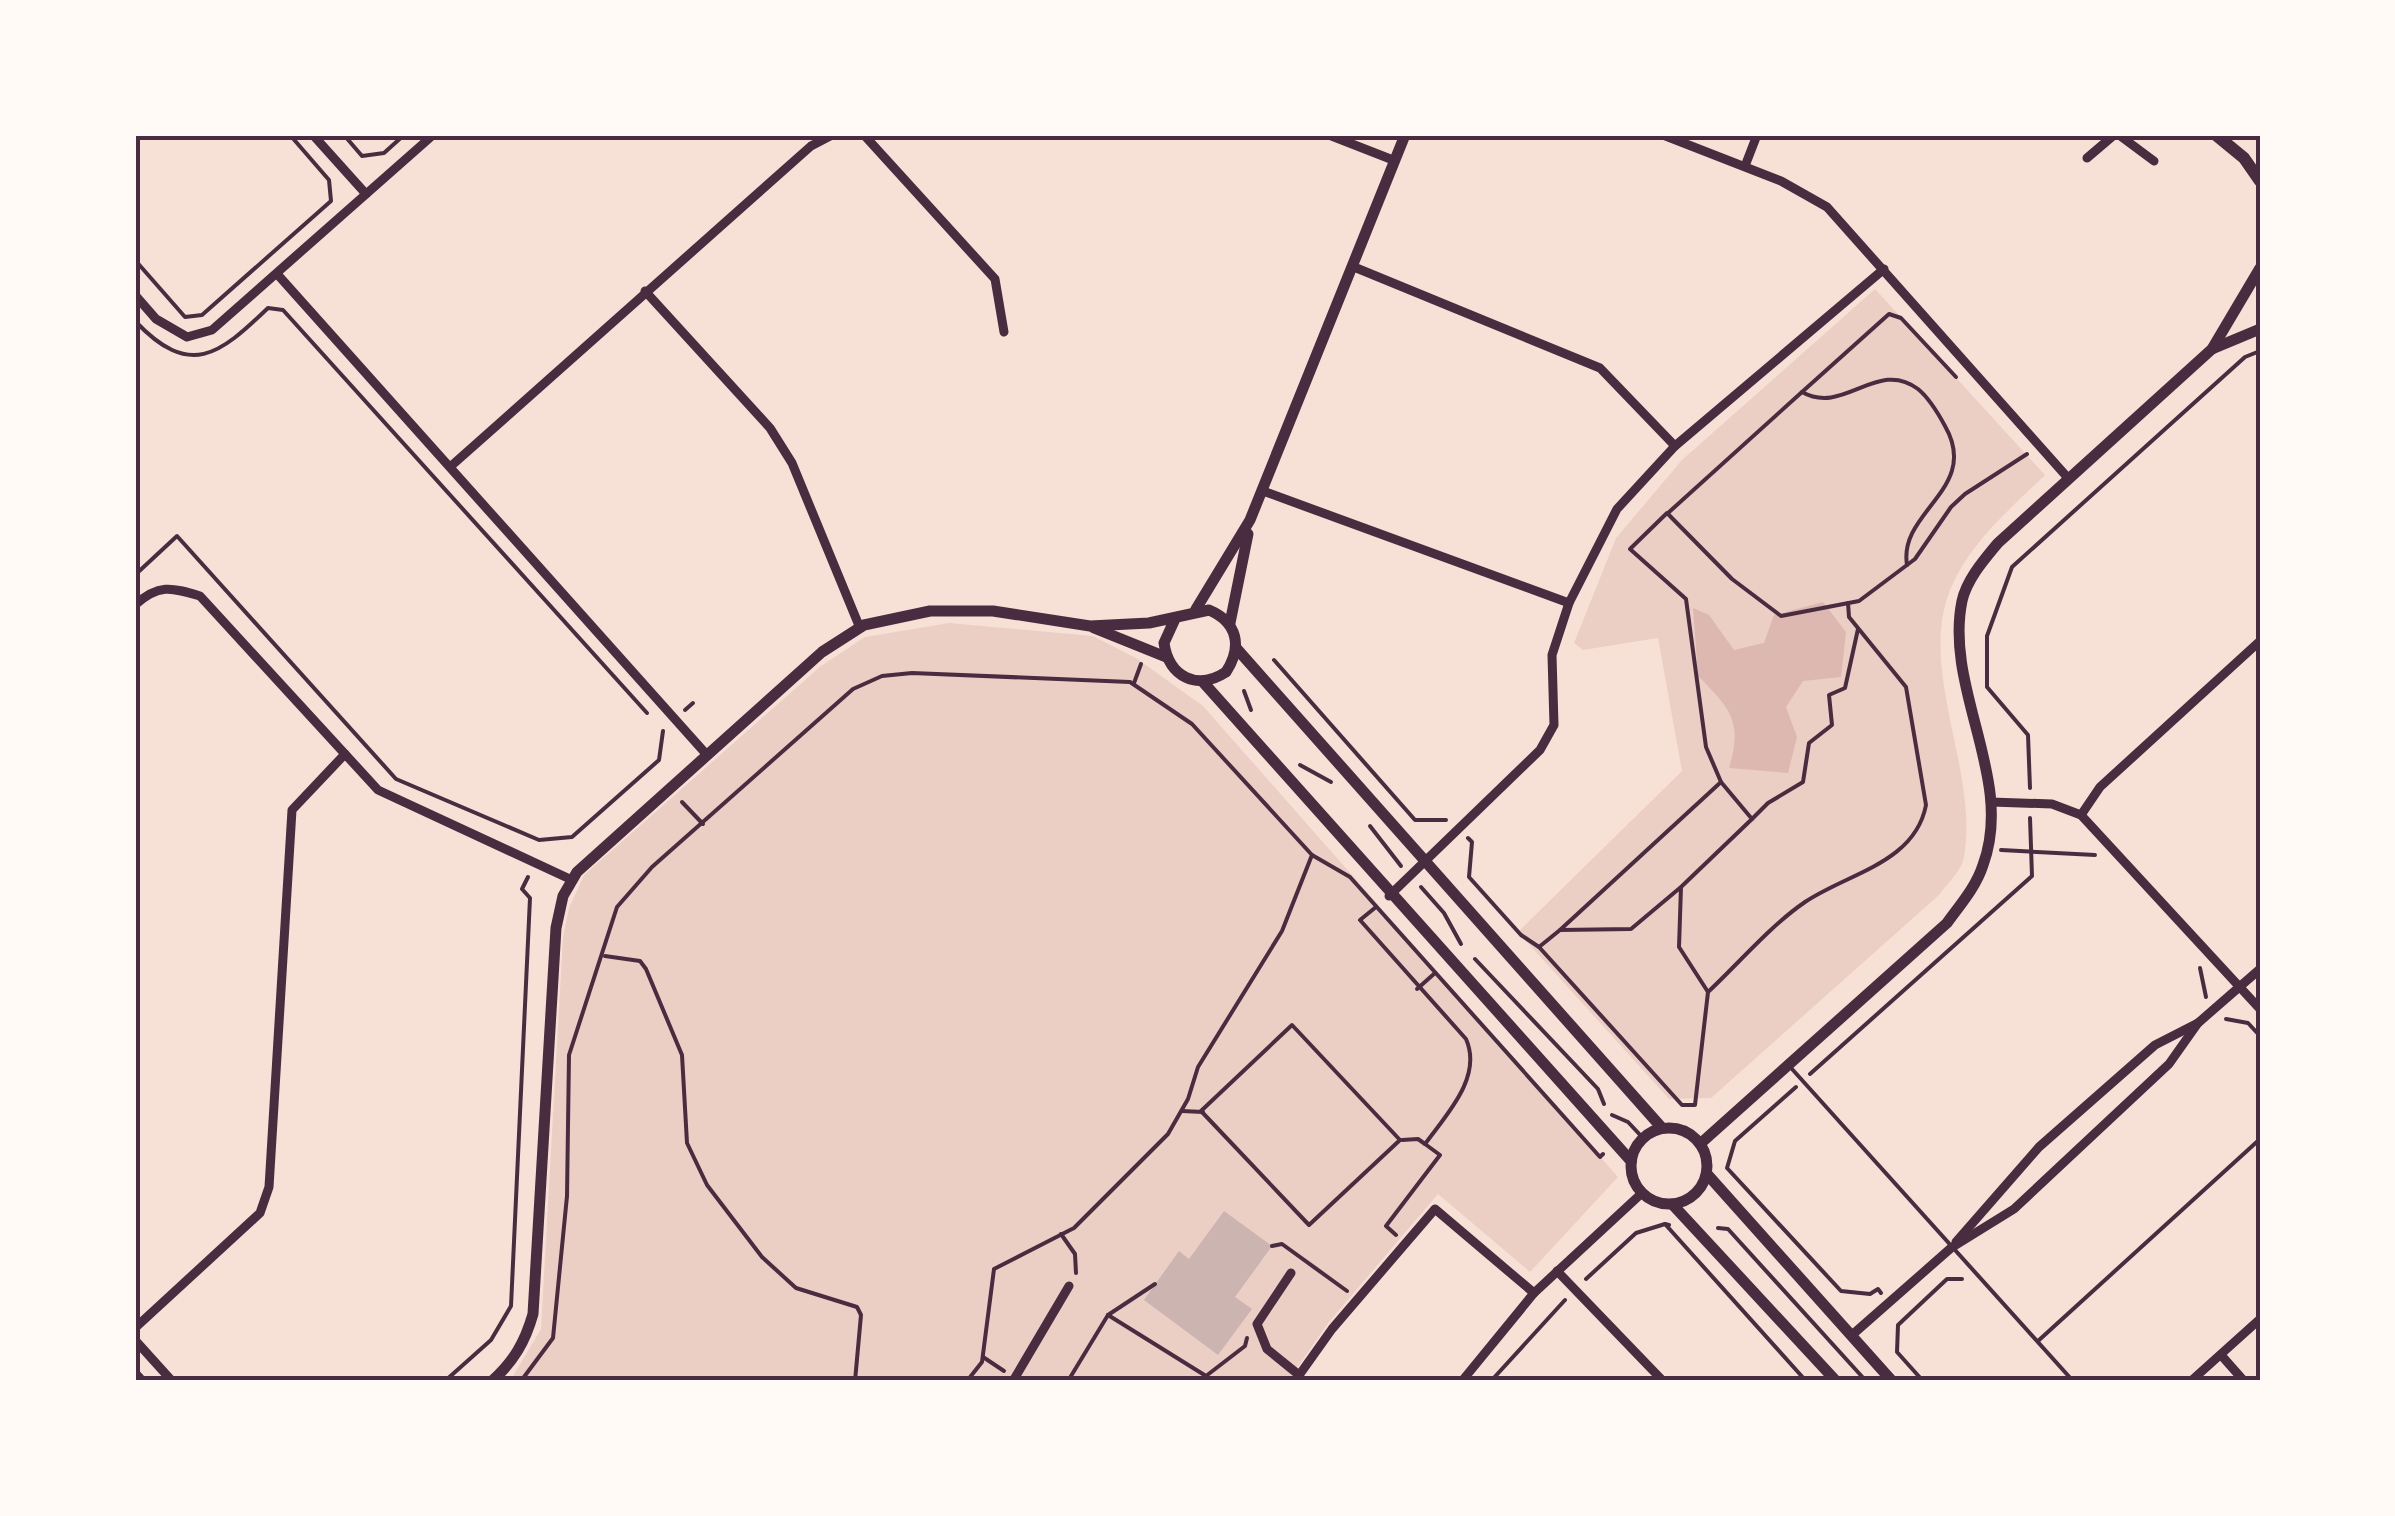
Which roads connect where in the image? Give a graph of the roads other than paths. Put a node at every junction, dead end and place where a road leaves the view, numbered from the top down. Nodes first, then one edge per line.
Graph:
1 (313, 135) edge
2 (433, 135) edge
3 (832, 135) edge
4 (864, 135) edge
5 (1329, 135) edge
6 (1404, 135) edge
7 (1664, 135) edge
8 (1757, 135) edge
9 (2116, 135) edge
10 (2216, 135) edge
11 (2087, 158) dead end
12 (1393, 160) junction
13 (2154, 160) dead end
14 (1746, 166) junction
15 (2260, 181) edge
16 (366, 194) junction
17 (1354, 268) junction
18 (2260, 268) edge
19 (1884, 269) junction
20 (278, 274) junction
21 (645, 291) junction
22 (135, 295) edge
23 (2260, 329) edge
24 (1004, 332) dead end
25 (2212, 349) junction
26 (1676, 446) junction
27 (450, 467) junction
28 (2068, 478) junction
29 (1262, 491) junction
30 (1250, 520) junction
31 (1569, 603) junction
32 (135, 605) edge
33 (1196, 609) junction
34 (1175, 619) junction
35 (1230, 623) junction
36 (1090, 626) junction
37 (860, 628) junction
38 (2260, 641) edge
39 (1237, 648) junction
40 (1166, 657) junction
41 (1202, 682) junction
42 (346, 754) junction
43 (707, 755) junction
44 (1991, 802) junction
45 (2081, 815) junction
46 (1426, 862) junction
47 (572, 880) junction
48 (1389, 896) junction
49 (2260, 969) edge
50 (2240, 987) junction
51 (2260, 1010) edge
52 (2198, 1023) junction
53 (1790, 1066) junction
54 (1662, 1128) junction
55 (2260, 1139) edge
56 (1700, 1144) junction
57 (1630, 1161) junction
58 (1707, 1174) junction
59 (1642, 1193) junction
60 (1673, 1206) junction
61 (1951, 1248) junction
62 (1557, 1272) junction
63 (1291, 1273) dead end
64 (1069, 1286) road end
65 (1534, 1294) junction
66 (2260, 1319) edge
67 (135, 1328) edge
68 (1852, 1335) junction
69 (135, 1340) edge
70 (2038, 1341) junction
71 (2221, 1355) junction
72 (1297, 1378) edge
73 (1656, 1378) edge
74 (172, 1381) edge
75 (492, 1381) edge
76 (1013, 1381) edge
77 (1462, 1381) edge
78 (1836, 1381) edge
79 (1892, 1381) edge
80 (2073, 1381) edge
81 (2191, 1381) edge
82 (2244, 1381) edge

1 - 16 street
2 - 16 street
3 - 21 street
4 - 24 street
5 - 12 street
6 - 12 street
7 - 14 street
8 - 14 street
9 - 11 street
9 - 13 street
10 - 15 main road
12 - 17 street
14 - 19 street
16 - 20 street
17 - 26 street
17 - 29 street
18 - 25 street
19 - 26 street
19 - 28 street
20 - 22 street
20 - 27 street
21 - 27 street
21 - 37 street
23 - 25 street
25 - 28 street
26 - 31 street
27 - 43 street
28 - 44 street
29 - 30 street
29 - 31 street
30 - 33 street
30 - 35 street
31 - 46 street
32 - 42 street
33 - 34 street
33 - 35 street
34 - 36 street
34 - 40 street
35 - 39 street
36 - 37 street
36 - 40 street
37 - 43 street
38 - 45 street
39 - 41 street
39 - 46 street
40 - 41 street
41 - 48 street
42 - 47 street
42 - 67 street
43 - 47 street
44 - 45 street
44 - 53 street
45 - 50 street
46 - 48 street
46 - 54 street
47 - 75 street
48 - 57 street
49 - 50 street
50 - 51 street
50 - 52 street
52 - 61 street
52 - 61 street
53 - 56 street
53 - 61 lane
54 - 56 street
54 - 57 street
55 - 70 lane
56 - 58 street
57 - 59 street
58 - 60 street
58 - 68 street
59 - 60 street
59 - 62 street
60 - 78 street
61 - 68 street
61 - 70 lane
62 - 65 street
62 - 73 street
63 - 72 street
64 - 76 street
65 - 72 street
65 - 77 street
66 - 71 street
68 - 79 street
69 - 74 street
70 - 80 lane
71 - 81 street
71 - 82 street

